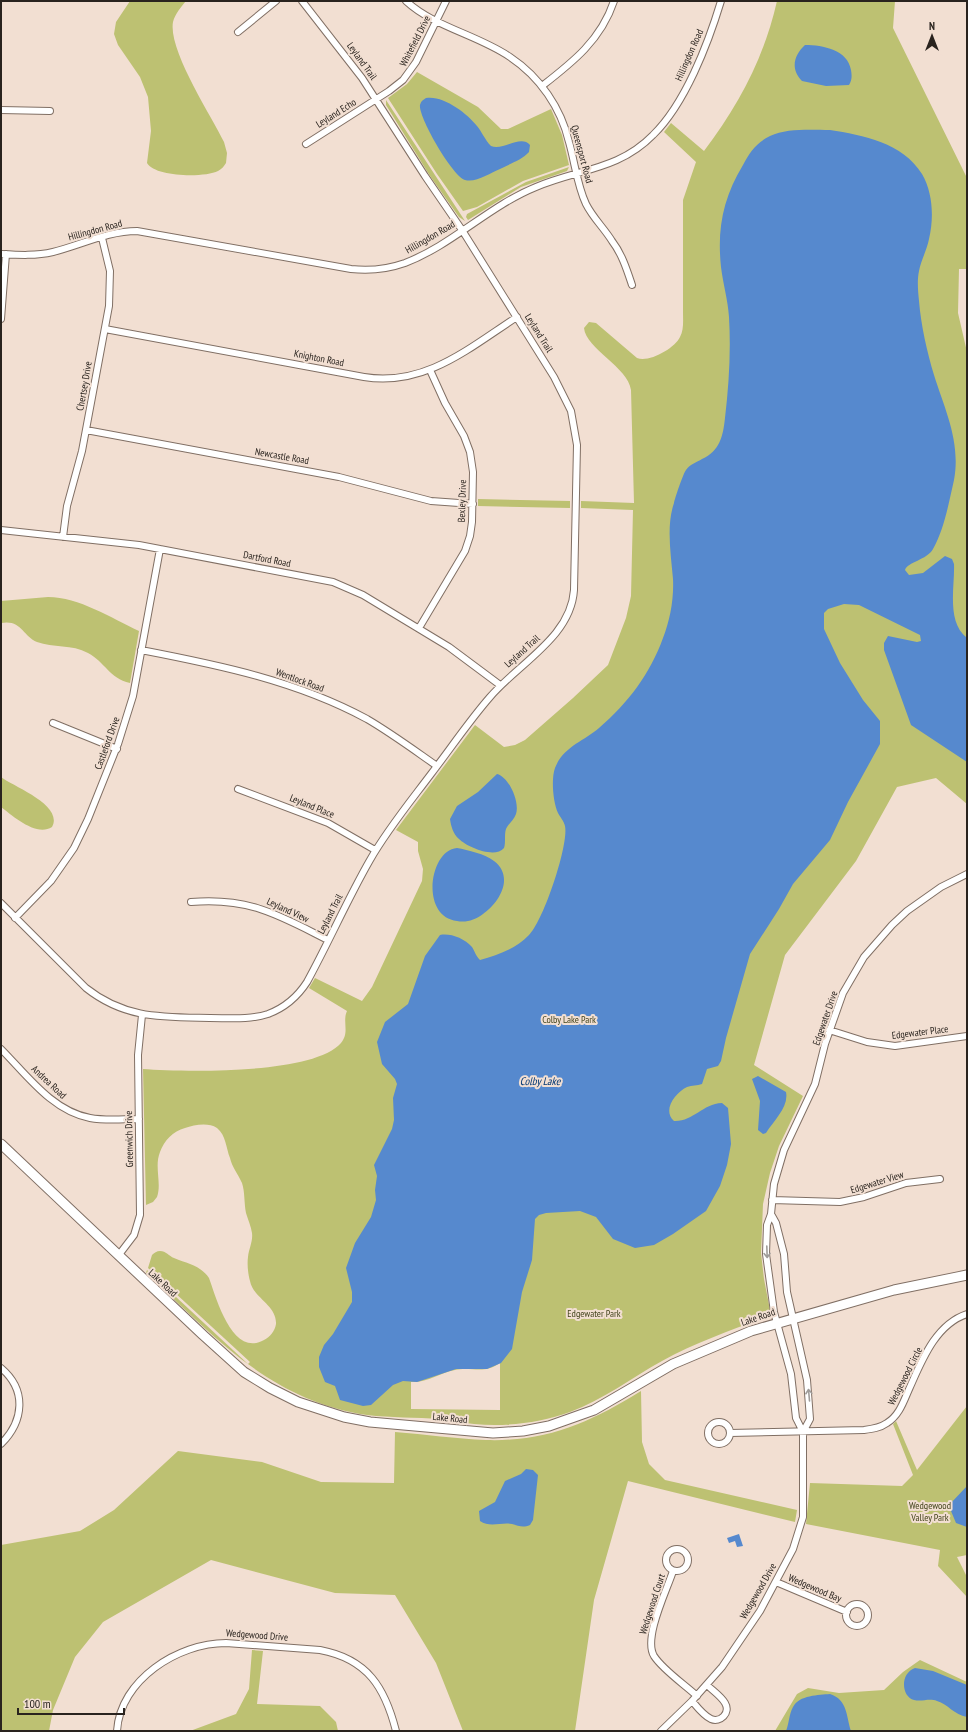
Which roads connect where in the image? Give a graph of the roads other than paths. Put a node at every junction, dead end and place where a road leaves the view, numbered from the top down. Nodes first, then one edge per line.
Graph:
1 (276, 1) edge
2 (302, 1) edge
3 (406, 1) edge
4 (446, 1) edge
5 (614, 1) edge
6 (720, 1) edge
7 (436, 20) junction
8 (238, 32) dead end
9 (542, 86) junction
10 (376, 99) junction
11 (1, 110) edge
12 (50, 111) dead end
13 (306, 144) dead end
14 (577, 174) junction
15 (462, 230) junction
16 (102, 238) junction
17 (3, 254) edge
18 (632, 285) dead end
19 (517, 318) junction
20 (1, 319) edge
21 (105, 329) junction
22 (430, 370) junction
23 (86, 430) junction
24 (473, 504) junction
25 (1, 530) edge
26 (63, 537) junction
27 (160, 549) junction
28 (419, 628) junction
29 (141, 650) junction
30 (500, 685) junction
31 (53, 723) dead end
32 (117, 749) junction
33 (437, 766) junction
34 (238, 789) dead end
35 (376, 850) junction
36 (967, 874) edge
37 (191, 902) dead end
38 (1, 903) edge
39 (15, 918) junction
40 (328, 940) junction
41 (142, 1015) junction
42 (829, 1030) junction
43 (967, 1036) edge
44 (1, 1049) edge
45 (139, 1119) junction
46 (1, 1144) edge
47 (940, 1179) dead end
48 (772, 1200) junction
49 (770, 1214) junction
50 (118, 1256) junction
51 (967, 1275) edge
52 (967, 1314) edge
53 (793, 1318) junction
54 (776, 1322) junction
55 (1, 1368) edge
56 (803, 1432) junction
57 (730, 1433) dead end
58 (1, 1444) edge
59 (673, 1571) dead end
60 (776, 1582) junction
61 (846, 1612) dead end
62 (707, 1685) junction
63 (697, 1696) junction
64 (692, 1701) junction
65 (116, 1731) edge
66 (396, 1731) edge
67 (661, 1731) edge

1 - 8 street
2 - 10 street, Leyland Trail
3 - 7 street, Queensport Road
4 - 7 street, Whitefield Drive
5 - 9 street
6 - 14 street, Hillingdon Road
7 - 9 street, Queensport Road
7 - 10 street, Whitefield Drive
9 - 14 street, Queensport Road
10 - 13 street, Leyland Echo
10 - 15 street, Leyland Trail
11 - 12 street
14 - 15 street, Hillingdon Road
14 - 18 street, Queensport Road
15 - 16 street, Hillingdon Road
15 - 19 street, Leyland Trail
16 - 17 street, Hillingdon Road
16 - 21 street, Chertsey Drive
17 - 20 street
19 - 22 street, Knighton Road
19 - 30 street, Leyland Trail
21 - 22 street, Knighton Road
21 - 23 street, Chertsey Drive
22 - 24 street, Bexley Drive
23 - 24 street, Newcastle Road
23 - 26 street, Chertsey Drive
24 - 28 street, Bexley Drive
25 - 26 street, Dartford Road
26 - 27 street, Dartford Road
27 - 28 street, Dartford Road
27 - 29 street, Castleford Drive
28 - 30 street, Dartford Road
29 - 32 street, Castleford Drive
29 - 33 street, Wentlock Road
30 - 33 street, Leyland Trail
31 - 32 street
32 - 39 street, Castleford Drive
33 - 35 street, Leyland Trail
34 - 35 street, Leyland Place
35 - 40 street, Leyland Trail
36 - 42 street, Edgewater Drive
37 - 40 street, Leyland View
38 - 39 street, Leyland Trail
39 - 41 street, Leyland Trail
40 - 41 street, Leyland Trail
41 - 45 street, Greenwich Drive
42 - 43 street, Edgewater Place
42 - 48 street, Edgewater Drive
44 - 45 street, Andrea Road
45 - 50 street, Greenwich Drive
46 - 50 street, Lake Road
47 - 48 street, Edgewater View
48 - 49 street, Edgewater Drive
49 - 53 street
49 -> 54 street, Edgewater Drive
50 - 54 street, Lake Road
51 - 53 street, Lake Road
52 - 56 street, Wedgewood Circle
53 - 54 street, Lake Road
56 -> 53 street, Wedgewood Drive
54 - 56 street, Wedgewood Drive
55 - 58 street
56 - 57 street, Wedgewood Circle
56 - 60 street, Wedgewood Drive
59 - 63 street, Wedgewood Court
60 - 61 street, Wedgewood Bay
60 - 62 street, Wedgewood Drive
62 - 63 street, Wedgewood Drive
62 - 64 street
63 - 64 street, Wedgewood Drive
64 - 67 street, Wedgewood Drive
65 - 66 street, Wedgewood Drive

